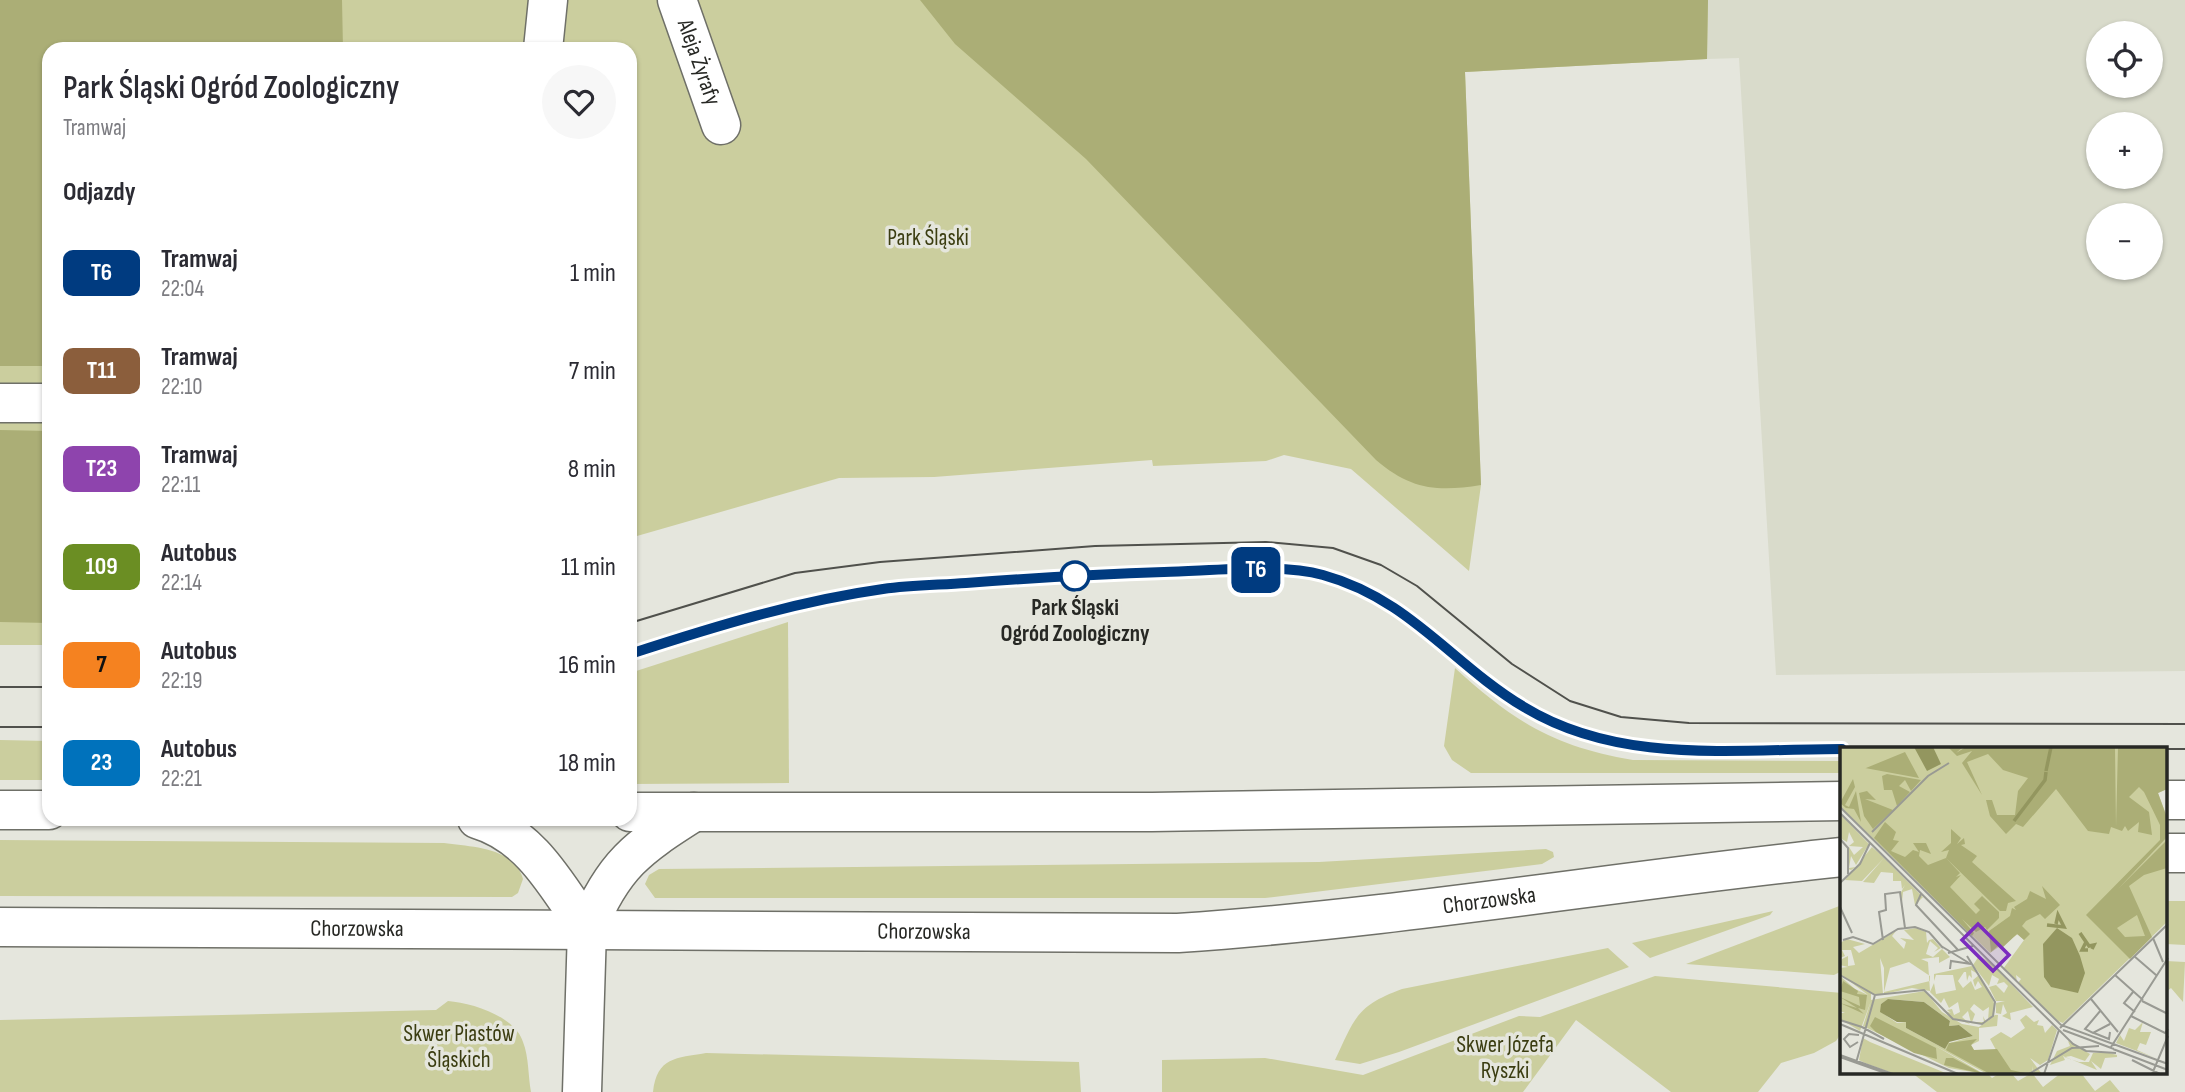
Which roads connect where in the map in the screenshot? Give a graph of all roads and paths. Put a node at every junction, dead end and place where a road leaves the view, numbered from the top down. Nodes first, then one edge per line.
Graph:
1 (548, 0) edge
2 (677, 0) edge
3 (544, 42) edge
4 (722, 125) dead end
5 (0, 403) edge
6 (42, 404) edge
7 (1840, 801) edge
8 (0, 810) edge
9 (42, 810) edge
10 (637, 812) edge
11 (694, 812) junction
12 (498, 826) edge
13 (1840, 857) edge
14 (0, 927) edge
15 (587, 929) junction
16 (583, 1091) edge

1 - 3 main road
2 - 4 main road, Aleja Żyrafy
5 - 6 main road
7 - 11 main road
8 - 9 main road
10 - 11 main road
11 - 15 main road
12 - 15 main road
13 - 15 main road, Chorzowska
14 - 15 main road, Chorzowska
15 - 16 main road

